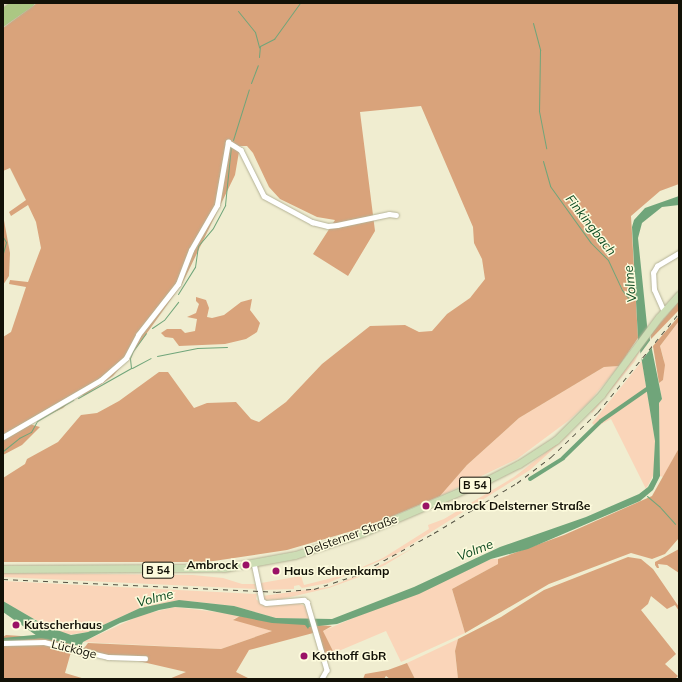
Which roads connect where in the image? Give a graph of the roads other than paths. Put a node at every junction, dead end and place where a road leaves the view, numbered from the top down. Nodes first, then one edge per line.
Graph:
1 (17, 3) edge
2 (30, 3) edge
3 (3, 13) edge
4 (3, 22) edge
5 (396, 215) dead end
6 (679, 253) edge
7 (679, 295) edge
8 (664, 312) junction
9 (3, 437) edge
10 (254, 564) junction
11 (3, 569) edge
12 (3, 643) edge
13 (145, 658) dead end
14 (322, 679) edge

1 - 3 highway
2 - 4 highway
5 - 9 street
6 - 8 street
7 - 8 main road, B 54
8 - 10 main road, Delsterner Straße / B 54
10 - 11 main road, Delsterner Straße / B 54
10 - 14 street
12 - 13 street, Lücköge

